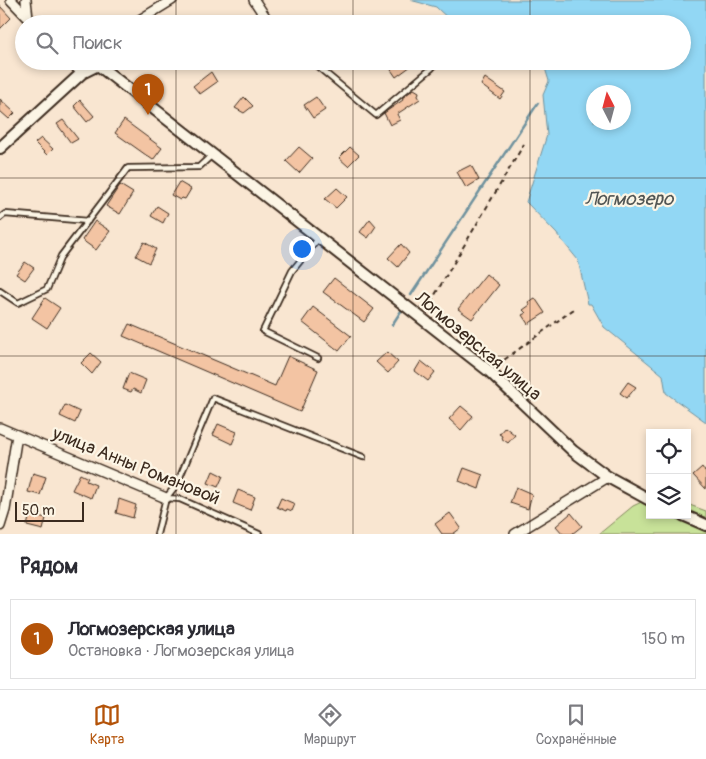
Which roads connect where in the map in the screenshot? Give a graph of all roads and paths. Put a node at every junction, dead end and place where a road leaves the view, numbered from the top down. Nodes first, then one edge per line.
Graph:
1 (11, 0) edge
2 (26, 0) edge
3 (172, 0) edge
4 (254, 0) edge
5 (25, 15) edge
6 (30, 15) edge
7 (148, 15) edge
8 (264, 15) edge
9 (79, 70) edge
10 (87, 70) edge
11 (108, 70) edge
12 (322, 70) edge
13 (430, 70) edge
14 (82, 73) junction
15 (524, 144) dead end
16 (0, 148) edge
17 (213, 154) junction
18 (0, 218) edge
19 (88, 221) junction
20 (319, 238) junction
21 (0, 291) edge
22 (574, 309) dead end
23 (422, 318) junction
24 (318, 358) dead end
25 (489, 371) junction
26 (0, 428) edge
27 (17, 435) junction
28 (362, 457) dead end
29 (608, 477) junction
30 (166, 498) junction
31 (646, 498) edge
32 (691, 518) edge
33 (706, 525) edge
34 (0, 526) edge
35 (157, 534) edge
36 (259, 534) edge
37 (515, 534) edge

1 - 5 street
2 - 6 street
3 - 7 street
4 - 8 street
9 - 14 street
10 - 14 street
11 - 17 street, Логмозерская улица
12 - 13 lane
14 - 16 street
15 - 23 path
17 - 19 lane
17 - 20 street, Логмозерская улица
18 - 19 lane
19 - 21 lane
20 - 23 street, Логмозерская улица
20 - 24 lane
22 - 25 path
23 - 25 street, Логмозерская улица
25 - 29 street, Логмозерская улица
26 - 27 street, улица Анны Романовой
27 - 30 street, улица Анны Романовой
27 - 34 street
28 - 30 lane
29 - 31 street, Логмозерская улица
29 - 37 street
30 - 35 lane
30 - 36 lane, улица Анны Романовой
32 - 33 street

